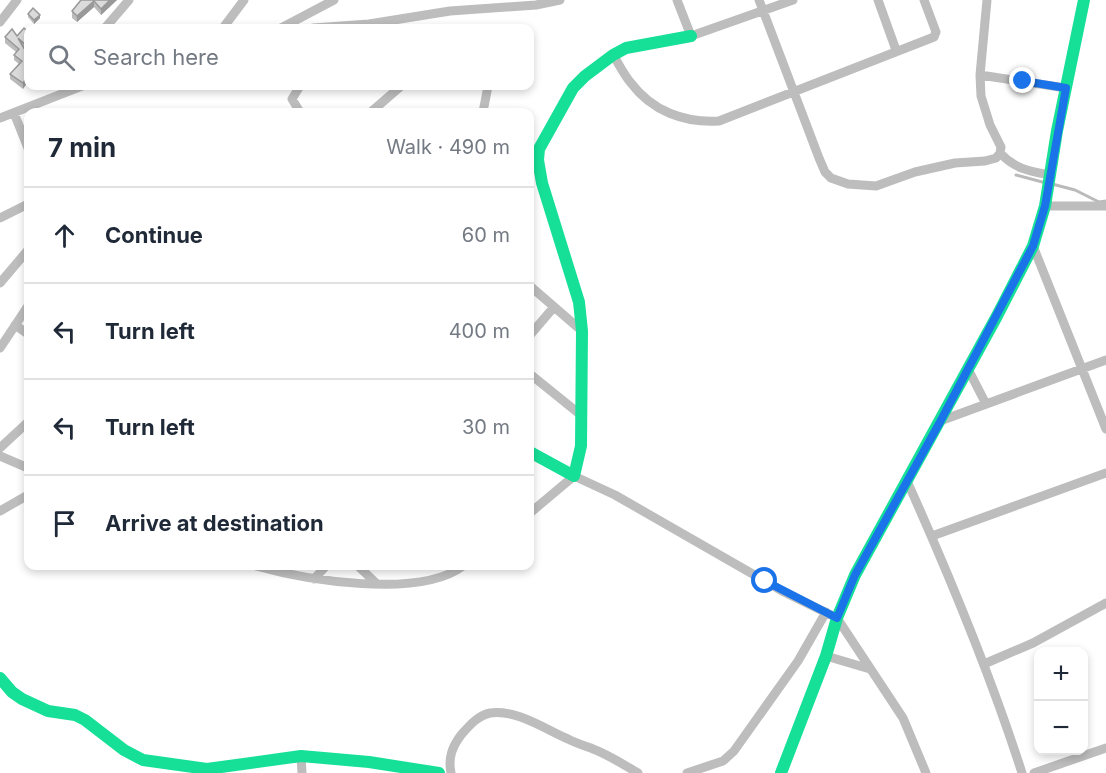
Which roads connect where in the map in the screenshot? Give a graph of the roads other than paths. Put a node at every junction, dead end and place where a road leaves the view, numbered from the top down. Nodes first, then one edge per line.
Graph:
1 (17, 0) edge
2 (129, 0) edge
3 (244, 0) edge
4 (334, 0) edge
5 (560, 0) edge
6 (676, 0) edge
7 (759, 0) edge
8 (793, 0) edge
9 (878, 0) edge
10 (924, 0) edge
11 (987, 0) edge
12 (1084, 0) edge
13 (764, 11) junction
14 (0, 22) edge
15 (108, 24) edge
16 (226, 24) edge
17 (289, 24) edge
18 (369, 24) edge
19 (691, 36) junction
20 (896, 50) junction
21 (613, 55) junction
22 (980, 75) junction
23 (1066, 88) junction
24 (59, 90) edge
25 (69, 90) edge
26 (298, 90) edge
27 (396, 90) edge
28 (487, 90) edge
29 (793, 90) junction
30 (56, 94) junction
31 (24, 108) edge
32 (25, 108) edge
33 (298, 108) edge
34 (376, 108) edge
35 (484, 108) edge
36 (14, 113) junction
37 (0, 118) edge
38 (24, 138) edge
39 (1000, 153) junction
40 (534, 162) edge
41 (1049, 180) junction
42 (24, 206) edge
43 (1045, 206) junction
44 (1106, 206) edge
45 (0, 218) edge
46 (1033, 246) junction
47 (24, 255) edge
48 (0, 283) edge
49 (534, 290) edge
50 (554, 307) junction
51 (24, 312) edge
52 (15, 325) junction
53 (534, 330) edge
54 (24, 331) edge
55 (582, 331) junction
56 (0, 348) edge
57 (1106, 360) edge
58 (968, 369) junction
59 (1082, 370) junction
60 (534, 377) edge
61 (986, 404) junction
62 (582, 416) junction
63 (940, 422) junction
64 (24, 426) edge
65 (1106, 429) edge
66 (0, 448) edge
67 (534, 454) edge
68 (0, 456) edge
69 (24, 466) edge
70 (1106, 473) edge
71 (574, 476) junction
72 (907, 481) junction
73 (24, 497) edge
74 (534, 510) edge
75 (0, 511) edge
76 (932, 536) junction
77 (271, 570) edge
78 (322, 570) edge
79 (362, 570) edge
80 (452, 570) edge
81 (314, 579) junction
82 (377, 584) junction
83 (1106, 603) edge
84 (831, 615) junction
85 (825, 656) junction
86 (984, 664) junction
87 (870, 669) junction
88 (0, 678) edge
89 (1106, 748) edge
90 (301, 756) junction
91 (174, 769) edge
92 (302, 773) edge
93 (439, 773) edge
94 (451, 773) edge
95 (638, 773) edge
96 (687, 773) edge
97 (781, 773) edge
98 (926, 773) edge
99 (1022, 773) edge
100 (1034, 773) edge

1 - 14 street
2 - 15 street
3 - 16 street
4 - 17 street
5 - 18 street
6 - 19 street
7 - 13 street
8 - 13 street
9 - 20 street
10 - 20 street
11 - 22 street
12 - 23 street
13 - 19 street
13 - 29 street
19 - 21 street
20 - 29 street
21 - 29 street
21 - 40 street
22 - 23 street
22 - 39 street
23 - 41 street
24 - 30 street
25 - 30 street
26 - 33 street
27 - 34 street
28 - 35 street
29 - 39 street
30 - 32 street
31 - 36 street
36 - 37 street
36 - 38 street
39 - 41 street
40 - 55 street
41 - 43 street
42 - 45 street
43 - 44 street
43 - 46 street
46 - 58 street
46 - 59 street
47 - 48 street
49 - 50 street
50 - 53 street
50 - 55 street
51 - 52 street
52 - 54 street
52 - 56 street
55 - 62 street
57 - 59 street
58 - 61 street
58 - 63 street
59 - 61 street
59 - 65 street
60 - 62 street
61 - 63 street
62 - 71 street
63 - 72 street
64 - 66 street
67 - 71 street
68 - 69 street
70 - 76 street
71 - 74 street
71 - 84 street
72 - 76 street
72 - 84 street
73 - 75 street
76 - 86 street
77 - 81 street
78 - 81 street
79 - 82 street
80 - 82 street
81 - 82 street
83 - 86 street
84 - 85 street
84 - 87 street
84 - 96 street
85 - 87 street
85 - 97 street
86 - 99 street
87 - 98 street
88 - 91 street
89 - 100 street
90 - 91 street
90 - 92 street
90 - 93 street
94 - 95 street

